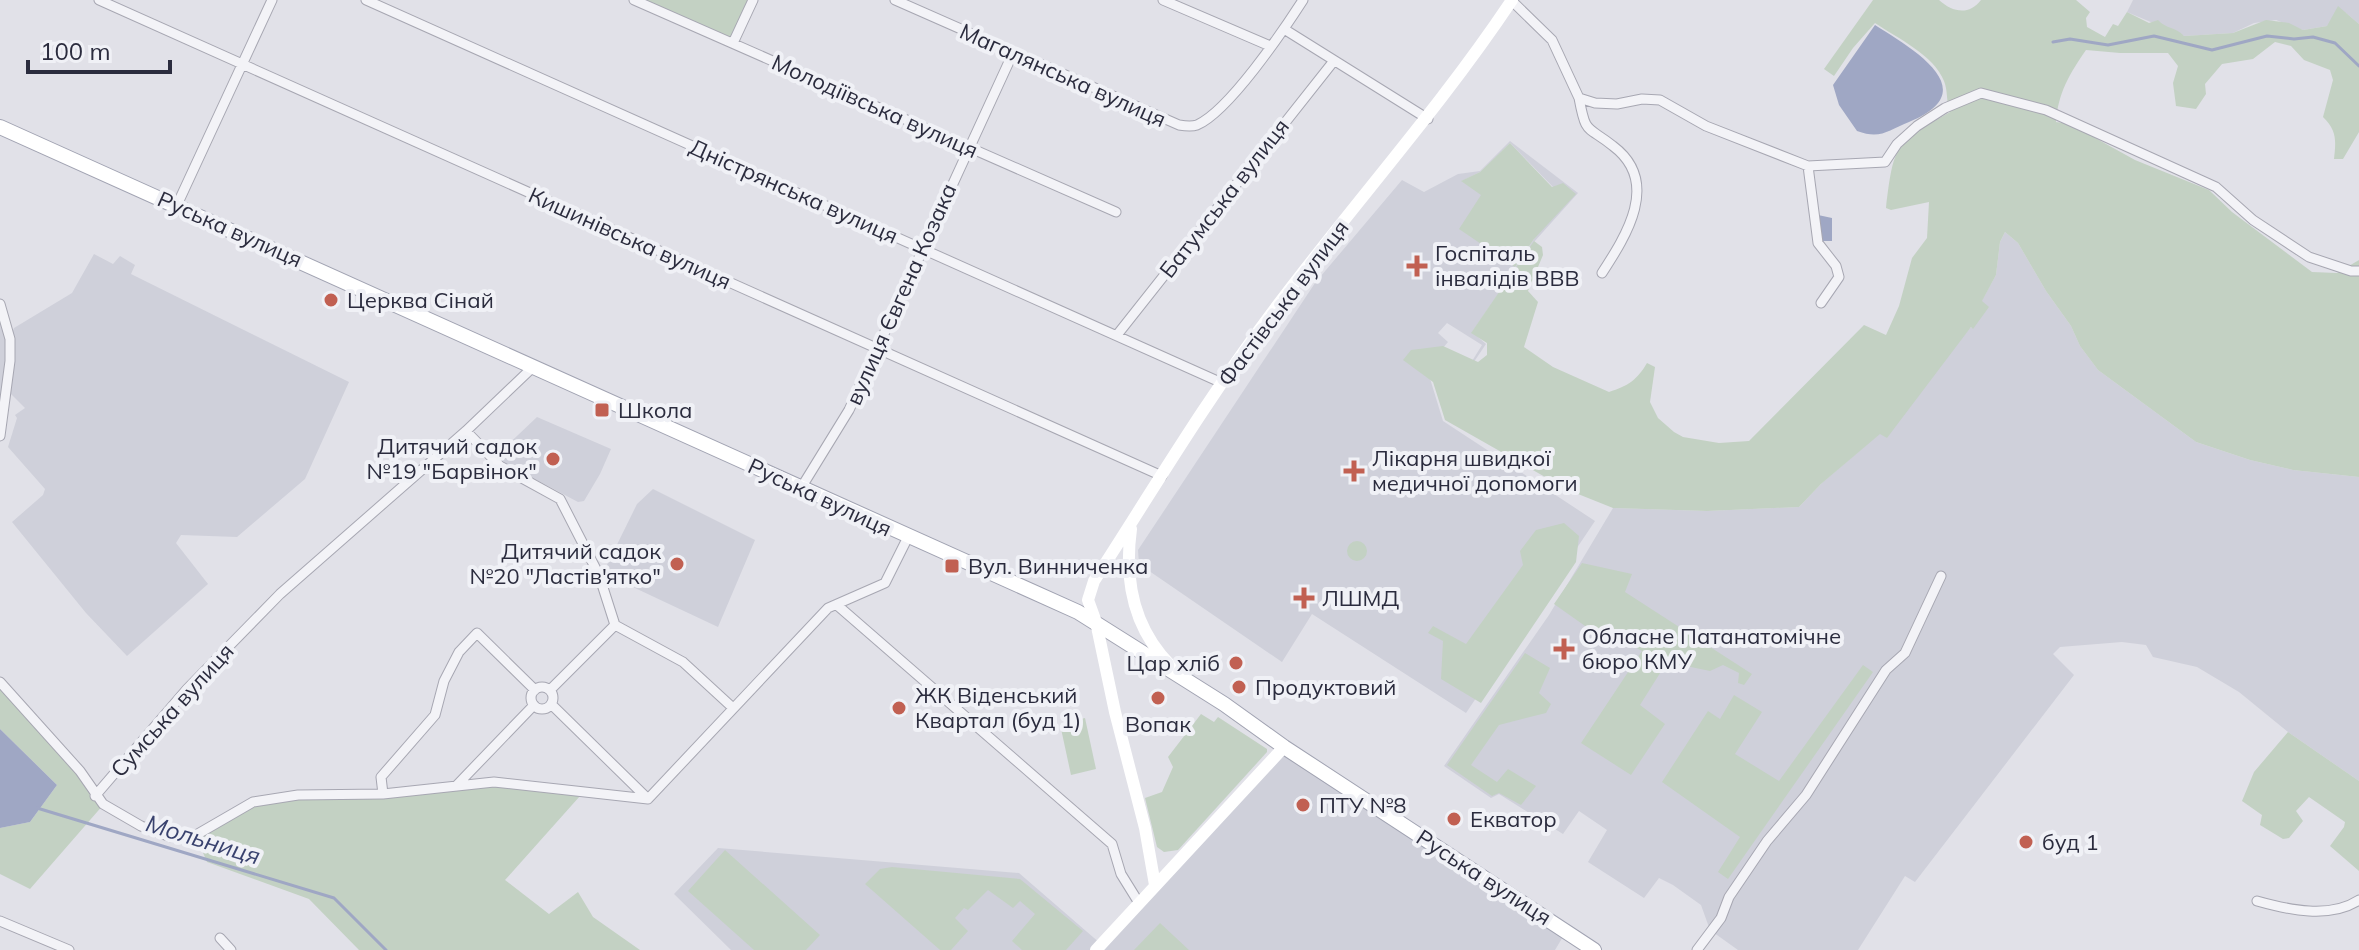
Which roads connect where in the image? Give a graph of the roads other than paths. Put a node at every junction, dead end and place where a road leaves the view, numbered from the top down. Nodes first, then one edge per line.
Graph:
1 (99, 0) edge
2 (272, 0) edge
3 (366, 0) edge
4 (634, 0) edge
5 (753, 0) edge
6 (895, 0) edge
7 (1163, 0) edge
8 (1303, 0) edge
9 (1512, 0) edge
10 (1284, 29) junction
11 (733, 43) junction
12 (1270, 46) junction
13 (1013, 53) junction
14 (1333, 62) junction
15 (242, 64) junction
16 (1579, 98) junction
17 (1428, 119) junction
18 (0, 127) edge
19 (967, 148) junction
20 (1808, 166) junction
21 (177, 205) junction
22 (1116, 212) dead end
23 (923, 249) junction
24 (2359, 271) edge
25 (1602, 273) dead end
26 (1821, 303) dead end
27 (0, 304) edge
28 (1117, 335) junction
29 (878, 348) junction
30 (533, 367) junction
31 (1222, 383) junction
32 (466, 431) junction
33 (0, 436) edge
34 (1162, 476) junction
35 (801, 488) junction
36 (1132, 522) junction
37 (908, 537) junction
38 (1941, 576) dead end
39 (837, 605) junction
40 (1096, 622) junction
41 (615, 625) junction
42 (1181, 676) junction
43 (0, 682) edge
44 (535, 690) junction
45 (550, 690) junction
46 (551, 704) junction
47 (534, 705) junction
48 (733, 708) junction
49 (1284, 747) junction
50 (457, 785) junction
51 (383, 794) junction
52 (95, 796) junction
53 (648, 799) junction
54 (1155, 885) junction
55 (2359, 900) edge
56 (2257, 901) dead end
57 (1139, 903) junction
58 (0, 921) edge
59 (220, 938) dead end
60 (69, 950) edge
61 (231, 950) edge
62 (1096, 950) edge
63 (1594, 950) edge
64 (1697, 950) edge

1 - 15 street, Кишинівська вулиця
2 - 15 street
3 - 23 street, Дністрянська вулиця
4 - 11 street, Молодіївська вулиця
5 - 11 street
6 - 13 street, Магалянська вулиця
7 - 12 street
8 - 10 street
9 - 16 street
9 - 17 main road, Фастівська вулиця
10 - 12 street
10 - 14 street
11 - 19 street, Молодіївська вулиця
12 - 13 street, Магалянська вулиця
13 - 19 street, вулиця Євгена Козака
14 - 17 street
14 - 28 street, Батумська вулиця
15 - 21 street
15 - 29 street, Кишинівська вулиця
16 - 20 street
16 - 25 street
17 - 31 main road, Фастівська вулиця
18 - 21 main road, Руська вулиця
19 - 22 street, Молодіївська вулиця
19 - 23 street, вулиця Євгена Козака
20 - 24 street
20 - 26 street
21 - 30 main road, Руська вулиця
23 - 28 street, Дністрянська вулиця
23 - 29 street, вулиця Євгена Козака
27 - 33 street
28 - 31 street, Дністрянська вулиця
29 - 34 street, Кишинівська вулиця
29 - 35 street, вулиця Євгена Козака
30 - 32 street, Сумська вулиця
30 - 35 main road, Руська вулиця
31 - 34 main road, Фастівська вулиця
32 - 41 street
32 - 52 street, Сумська вулиця
34 - 36 main road, Фастівська вулиця
35 - 37 main road, Руська вулиця
36 - 40 main road, Фастівська вулиця
36 - 42 main road
37 - 39 street
37 - 40 main road, Руська вулиця
38 - 64 street
39 - 48 street
39 - 57 street
40 - 42 main road, Руська вулиця
40 - 54 main road, Фастівська вулиця
41 - 45 street
41 - 48 street
42 - 49 main road, Руська вулиця
43 - 52 street
44 - 45 street
44 - 47 street
44 - 51 street
45 - 46 street
46 - 47 street
46 - 53 street
47 - 50 street
48 - 53 street
49 - 54 main road
49 - 63 main road, Руська вулиця
50 - 51 street, Сумська вулиця
50 - 53 street, Сумська вулиця
51 - 52 street, Сумська вулиця
54 - 57 main road
55 - 56 street
57 - 62 main road
58 - 60 street
59 - 61 street

